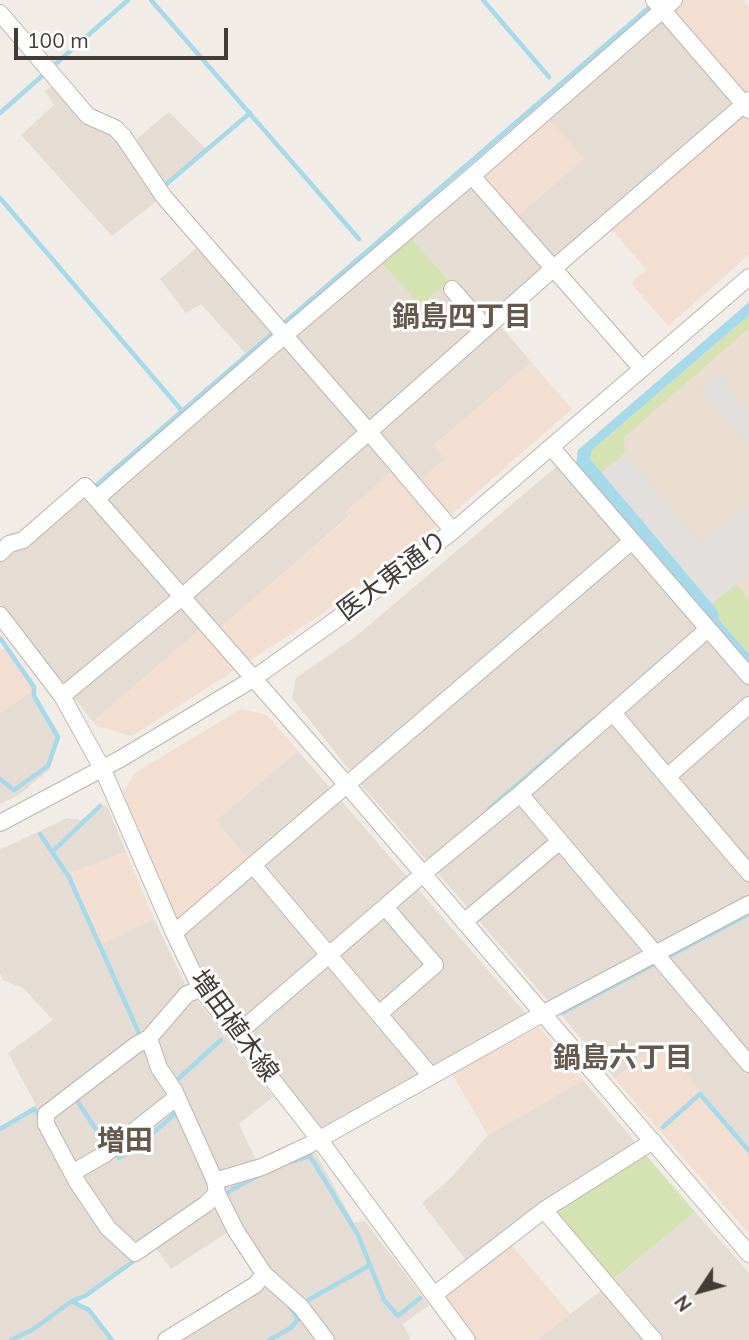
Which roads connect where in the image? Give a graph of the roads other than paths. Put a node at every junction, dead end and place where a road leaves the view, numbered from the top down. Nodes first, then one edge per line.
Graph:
1 (662, 4) edge
2 (0, 13) edge
3 (747, 105) edge
4 (472, 176) junction
5 (554, 268) junction
6 (749, 277) edge
7 (452, 289) dead end
8 (486, 328) junction
9 (281, 331) junction
10 (642, 369) junction
11 (369, 432) junction
12 (551, 447) junction
13 (92, 494) junction
14 (453, 531) junction
15 (632, 541) junction
16 (11, 545) edge
17 (182, 597) junction
18 (0, 615) edge
19 (708, 629) junction
20 (749, 676) edge
21 (253, 678) junction
22 (61, 696) junction
23 (749, 705) edge
24 (613, 713) junction
25 (103, 770) junction
26 (667, 777) junction
27 (347, 785) junction
28 (520, 794) junction
29 (0, 823) edge
30 (559, 841) junction
31 (253, 865) junction
32 (749, 873) edge
33 (423, 874) junction
34 (749, 904) edge
35 (386, 907) junction
36 (464, 922) junction
37 (174, 933) junction
38 (656, 954) junction
39 (329, 956) junction
40 (201, 989) junction
41 (379, 1014) junction
42 (542, 1014) junction
43 (237, 1034) junction
44 (143, 1041) junction
45 (749, 1064) edge
46 (430, 1076) junction
47 (177, 1097) junction
48 (319, 1139) junction
49 (653, 1141) junction
50 (72, 1173) junction
51 (218, 1192) junction
52 (544, 1210) junction
53 (749, 1254) edge
54 (264, 1274) junction
55 (434, 1295) junction
56 (166, 1340) edge
57 (326, 1340) edge
58 (467, 1340) edge
59 (654, 1340) edge

1 - 3 street
1 - 4 street
2 - 9 street
3 - 5 street
4 - 5 street
4 - 9 street
5 - 8 street
5 - 10 street
6 - 10 street, 医大東通り
7 - 8 street
8 - 11 street
9 - 11 street
9 - 13 street
10 - 12 street, 医大東通り
11 - 14 street
11 - 17 street
12 - 14 street, 医大東通り
12 - 15 street
13 - 16 street
13 - 17 street
14 - 21 street, 医大東通り
15 - 19 street
15 - 27 street
17 - 21 street
17 - 22 street
18 - 22 street, 増田植木線
19 - 20 street
19 - 24 street
21 - 25 street, 医大東通り
21 - 27 street
22 - 25 street, 増田植木線
23 - 26 street
24 - 26 street
24 - 28 street
25 - 29 street, 医大東通り
25 - 37 street, 増田植木線
26 - 32 street
27 - 31 street
27 - 33 street
28 - 30 street
28 - 33 street
30 - 36 street
30 - 38 street
31 - 37 street
31 - 39 street
33 - 35 street
33 - 36 street
34 - 38 street
35 - 39 street
35 - 41 street
36 - 42 street
37 - 40 street, 増田植木線
38 - 42 street
38 - 45 street
39 - 41 street
39 - 43 street
40 - 43 street, 増田植木線
40 - 44 street
41 - 46 street
42 - 46 street
42 - 49 street
43 - 48 street, 増田植木線
44 - 47 street
44 - 50 street
46 - 48 street
47 - 50 street
47 - 51 street
48 - 51 street
48 - 55 street, 増田植木線
49 - 52 street
49 - 53 street
50 - 51 street
51 - 54 street
52 - 55 street
52 - 59 street
54 - 56 street
54 - 57 street
55 - 58 street, 増田植木線

